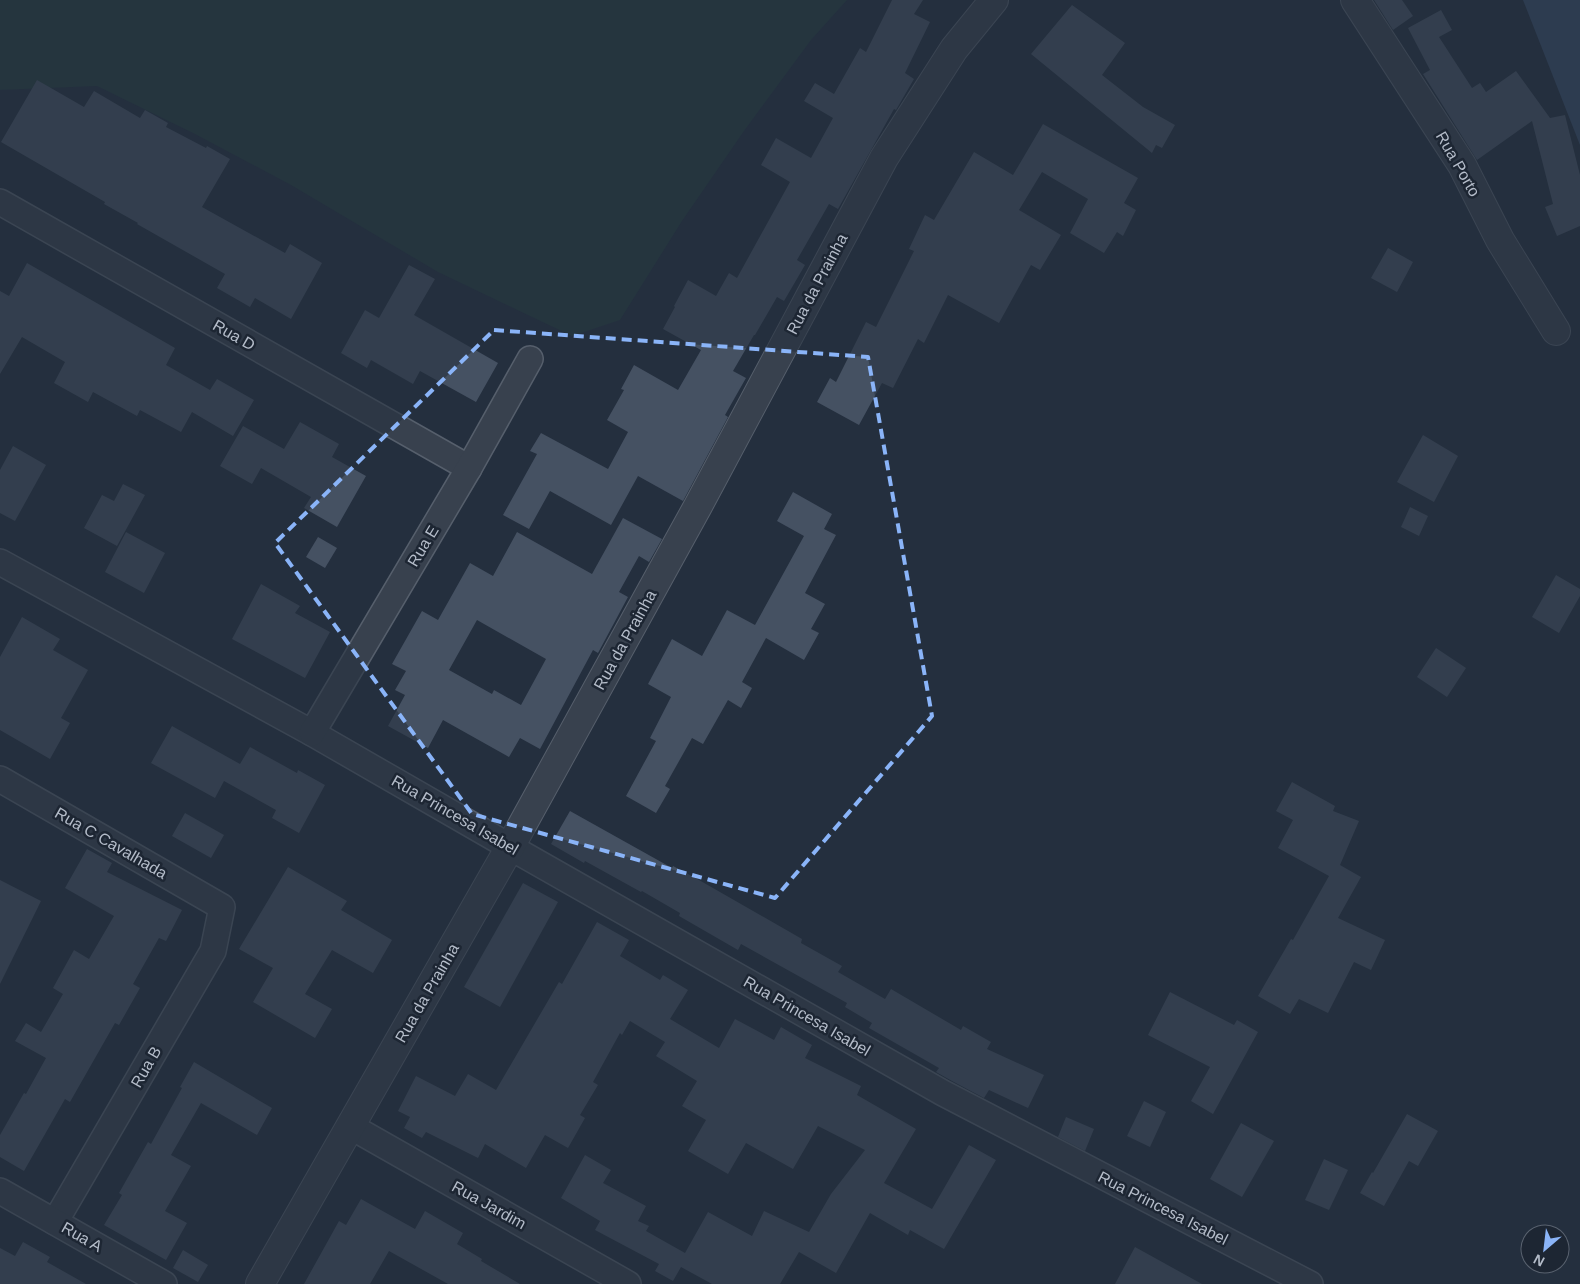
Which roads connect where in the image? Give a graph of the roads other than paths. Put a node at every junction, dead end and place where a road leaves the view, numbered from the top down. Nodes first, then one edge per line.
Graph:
1 (994, 0) edge
2 (1356, 0) edge
3 (0, 202) edge
4 (1556, 331) dead end
5 (530, 358) dead end
6 (469, 468) junction
7 (0, 562) edge
8 (312, 733) junction
9 (0, 779) edge
10 (510, 847) junction
11 (222, 907) joint
12 (350, 1126) junction
13 (0, 1191) edge
14 (56, 1222) junction
15 (164, 1284) edge
16 (260, 1284) edge
17 (628, 1284) edge
18 (1310, 1284) edge

1 - 10 street, Rua da Prainha
2 - 4 street, Rua Porto
3 - 6 street, Rua D
5 - 6 street, Rua E
6 - 8 street, Rua E
7 - 8 street
8 - 10 street, Rua Princesa Isabel
9 - 11 street, Rua C Cavalhada
10 - 12 street, Rua da Prainha
10 - 18 street, Rua Princesa Isabel
11 - 14 street, Rua B
12 - 16 street, Rua da Prainha
12 - 17 street, Rua Jardim
13 - 14 street, Rua A
14 - 15 street, Rua A

